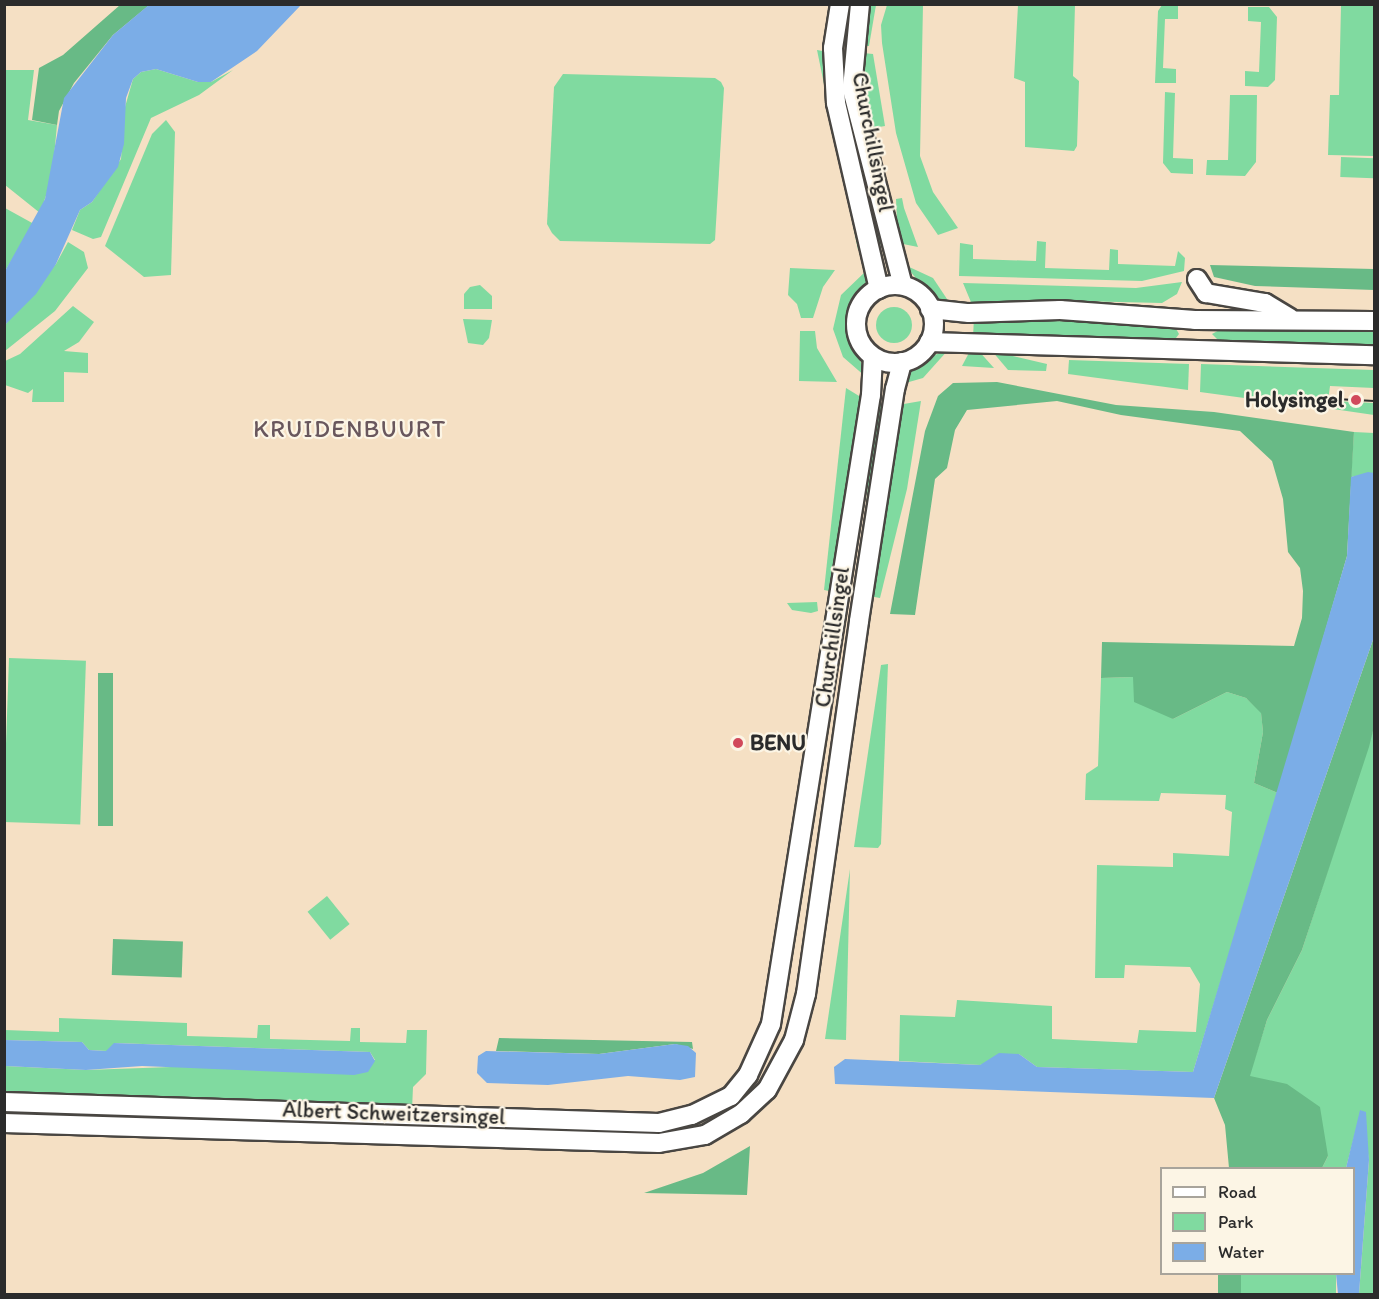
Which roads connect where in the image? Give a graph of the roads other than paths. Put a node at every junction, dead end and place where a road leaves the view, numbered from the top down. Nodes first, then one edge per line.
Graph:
1 (840, 4) edge
2 (860, 4) edge
3 (1197, 279) dead end
4 (903, 286) junction
5 (879, 289) junction
6 (930, 309) junction
7 (1290, 318) junction
8 (1374, 321) edge
9 (929, 342) junction
10 (1374, 355) edge
11 (873, 357) junction
12 (902, 362) junction
13 (748, 1075) joint
14 (767, 1090) joint
15 (4, 1102) edge
16 (4, 1123) edge

1 - 5 street, Churchillsingel
2 - 4 street, Churchillsingel
3 - 7 street
4 - 5 street
4 - 6 street
5 - 11 street
6 - 7 street
6 - 9 street
7 - 8 street
9 - 10 street
9 - 12 street
11 - 12 street
11 - 13 street, Churchillsingel
12 - 14 street, Churchillsingel
13 - 15 street, Albert Schweitzersingel
14 - 16 street, Albert Schweitzersingel

